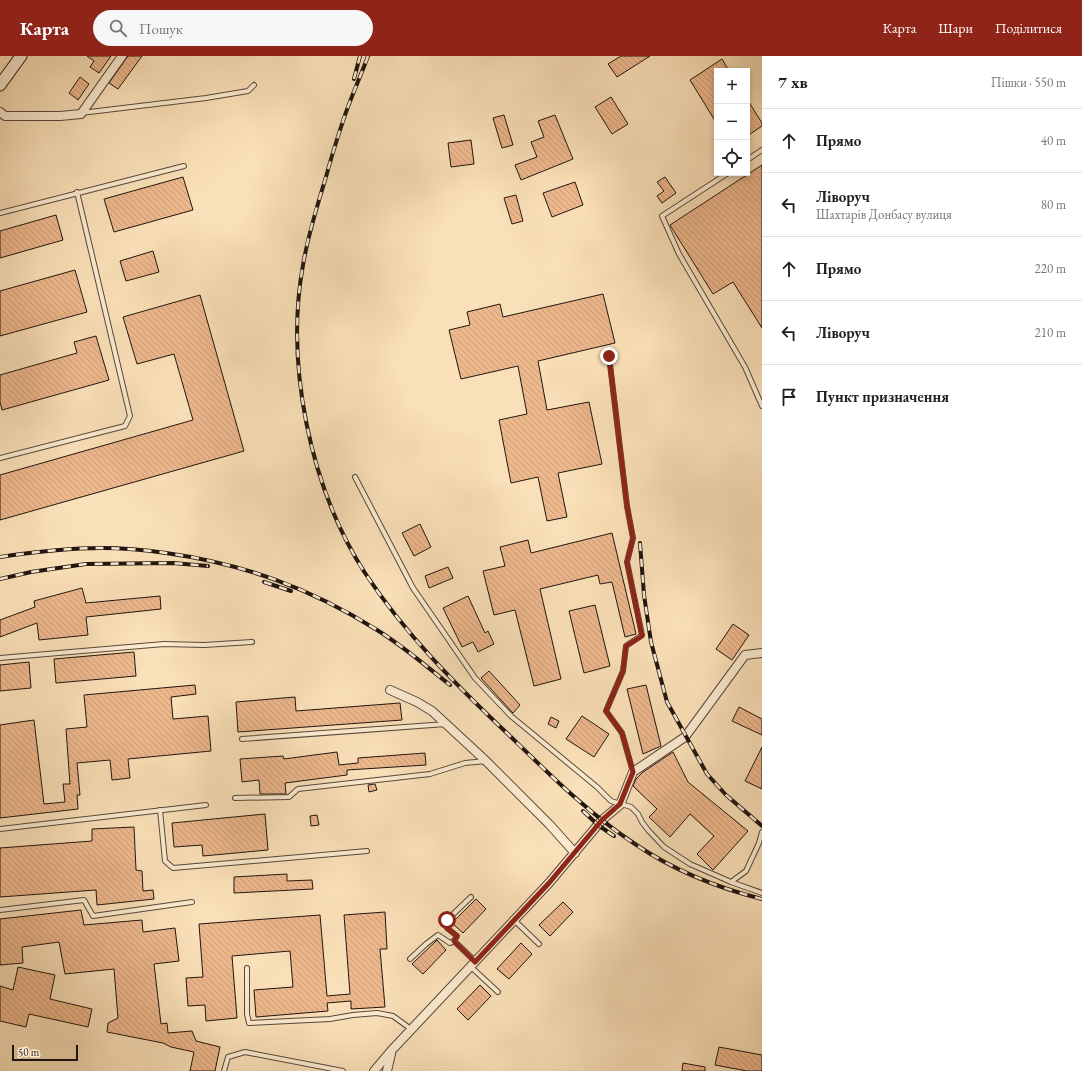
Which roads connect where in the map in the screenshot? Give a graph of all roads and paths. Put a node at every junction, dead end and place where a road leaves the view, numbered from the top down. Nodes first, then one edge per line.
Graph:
1 (21, 56) edge
2 (122, 56) edge
3 (0, 85) edge
4 (254, 85) dead end
5 (0, 112) edge
6 (81, 114) junction
7 (762, 150) edge
8 (750, 158) edge
9 (184, 166) dead end
10 (723, 176) edge
11 (77, 192) junction
12 (0, 213) edge
13 (609, 356) dead end
14 (762, 406) edge
15 (0, 458) edge
16 (355, 477) dead end
17 (252, 642) dead end
18 (762, 653) edge
19 (0, 658) edge
20 (390, 690) dead end
21 (446, 724) junction
22 (242, 738) dead end
23 (486, 761) junction
24 (633, 772) junction
25 (235, 798) dead end
26 (620, 804) junction
27 (206, 805) dead end
28 (160, 810) junction
29 (0, 829) edge
30 (762, 832) edge
31 (367, 851) dead end
32 (575, 853) junction
33 (731, 882) junction
34 (762, 892) edge
35 (471, 897) dead end
36 (192, 902) dead end
37 (0, 910) edge
38 (514, 920) junction
39 (454, 941) junction
40 (539, 944) dead end
41 (410, 959) dead end
42 (473, 964) junction
43 (247, 968) dead end
44 (498, 992) dead end
45 (411, 1030) junction
46 (391, 1051) junction
47 (224, 1071) edge
48 (343, 1071) edge
49 (374, 1071) edge
50 (387, 1071) edge

1 - 3 street
2 - 6 street
4 - 6 lane
5 - 6 street
7 - 8 lane
9 - 11 lane
10 - 14 lane
11 - 12 lane
11 - 15 lane
13 - 24 lane
16 - 26 lane
17 - 19 lane
18 - 24 street
20 - 21 street
21 - 22 lane
21 - 23 street
23 - 25 lane
23 - 32 street
24 - 26 street
26 - 32 street
26 - 33 lane
27 - 28 lane
28 - 29 lane
28 - 31 lane
30 - 33 lane
32 - 38 street
33 - 34 lane
35 - 39 lane
36 - 37 lane
38 - 40 lane
38 - 42 street
39 - 41 lane
39 - 42 lane
42 - 44 lane
42 - 45 street
43 - 45 lane
45 - 46 street
46 - 49 street
46 - 50 street
47 - 48 lane

